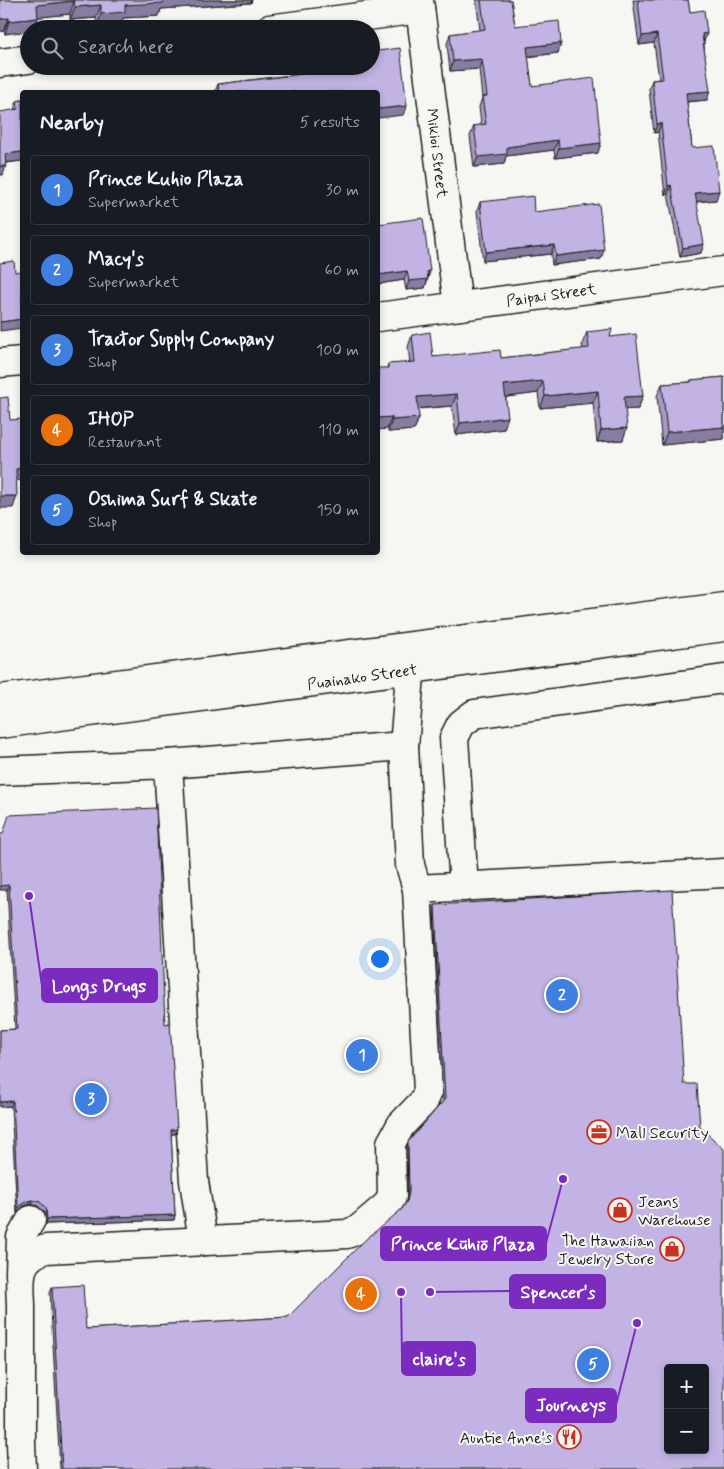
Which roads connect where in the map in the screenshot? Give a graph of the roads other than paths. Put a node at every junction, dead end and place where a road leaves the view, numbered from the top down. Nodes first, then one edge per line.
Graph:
1 (420, 5) edge
2 (326, 20) edge
3 (20, 60) edge
4 (0, 63) edge
5 (724, 271) edge
6 (458, 306) junction
7 (380, 317) edge
8 (20, 361) edge
9 (0, 363) edge
10 (724, 606) edge
11 (724, 627) edge
12 (412, 657) junction
13 (724, 678) edge
14 (0, 699) edge
15 (0, 724) edge
16 (404, 746) junction
17 (168, 764) junction
18 (0, 771) edge
19 (724, 873) edge
20 (464, 886) junction
21 (416, 889) junction
22 (31, 1220) dead end
23 (203, 1241) junction
24 (20, 1275) junction
25 (22, 1469) edge

1 - 2 street
1 - 6 street, Mikioi Street
3 - 4 street
5 - 6 street, Paipai Street
6 - 7 street, Paipai Street
8 - 9 street
10 - 12 street, Puainako Street
11 - 12 street, Puainako Street
12 - 14 street, Puainako Street
12 - 15 street, Puainako Street
12 - 16 street
13 - 20 street
16 - 17 street
16 - 21 street
17 - 18 street
17 - 23 street
19 - 20 street
20 - 21 street
21 - 23 street
22 - 24 street
23 - 24 street
24 - 25 street

